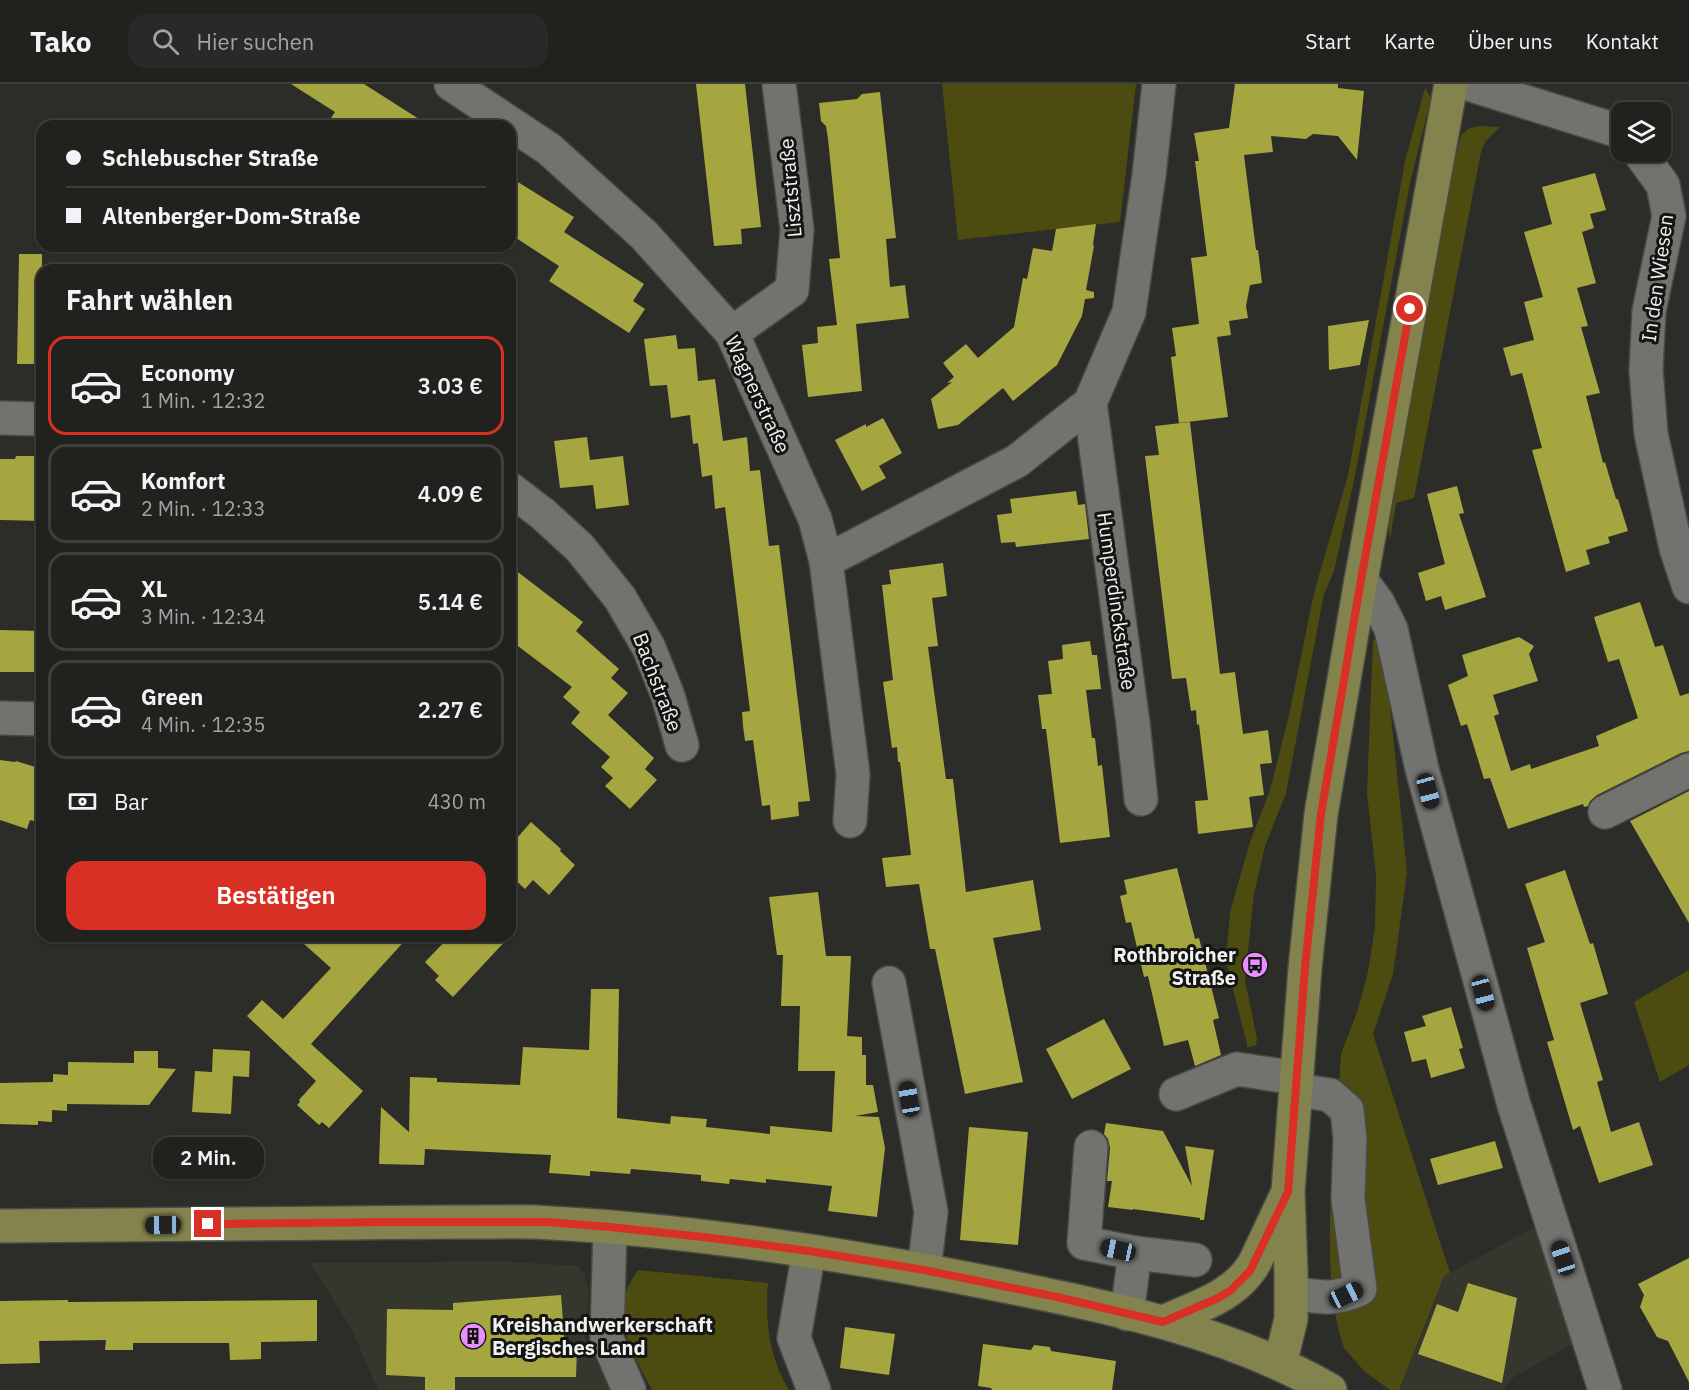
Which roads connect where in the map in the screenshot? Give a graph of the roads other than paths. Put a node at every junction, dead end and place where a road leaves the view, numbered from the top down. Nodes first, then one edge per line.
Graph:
1 (451, 84) edge
2 (779, 84) edge
3 (1159, 84) edge
4 (1451, 84) edge
5 (1468, 84) edge
6 (505, 120) edge
7 (516, 127) edge
8 (1611, 129) edge
9 (1646, 162) edge
10 (732, 333) junction
11 (1090, 403) junction
12 (0, 418) edge
13 (36, 419) edge
14 (516, 494) edge
15 (825, 561) junction
16 (1361, 580) junction
17 (1689, 587) edge
18 (0, 718) edge
19 (36, 718) edge
20 (682, 745) dead end
21 (1689, 770) edge
22 (1141, 799) dead end
23 (1605, 812) dead end
24 (850, 821) dead end
25 (889, 983) dead end
26 (1296, 1084) junction
27 (1176, 1094) dead end
28 (1091, 1147) dead end
29 (1288, 1192) junction
30 (0, 1226) edge
31 (610, 1227) junction
32 (809, 1251) junction
33 (1135, 1253) junction
34 (1195, 1260) dead end
35 (924, 1270) junction
36 (1292, 1293) junction
37 (1127, 1314) junction
38 (1163, 1322) junction
39 (1280, 1364) junction
40 (629, 1390) edge
41 (814, 1390) edge
42 (1330, 1390) edge
43 (1605, 1390) edge

1 - 6 street, Wagnerstraße
2 - 10 street, Lisztstraße
3 - 11 street
4 - 16 main road
5 - 8 street
7 - 10 street, Wagnerstraße
9 - 17 street, In den Wiesen
10 - 15 street, Wagnerstraße
11 - 15 street
11 - 22 street, Humperdinckstraße
12 - 13 street
14 - 20 street, Bachstraße
15 - 24 street, Wagnerstraße
16 - 26 main road
16 - 43 street
18 - 19 street
21 - 23 street
25 - 35 street
26 - 27 street
26 - 29 main road
26 - 36 street
28 - 33 street
29 - 36 main road
29 - 38 main road
30 - 31 main road
31 - 32 main road
31 - 40 street
32 - 35 main road
32 - 41 street
33 - 34 street
33 - 37 street
35 - 37 main road
36 - 39 main road
37 - 38 main road
38 - 39 main road
39 - 42 main road

